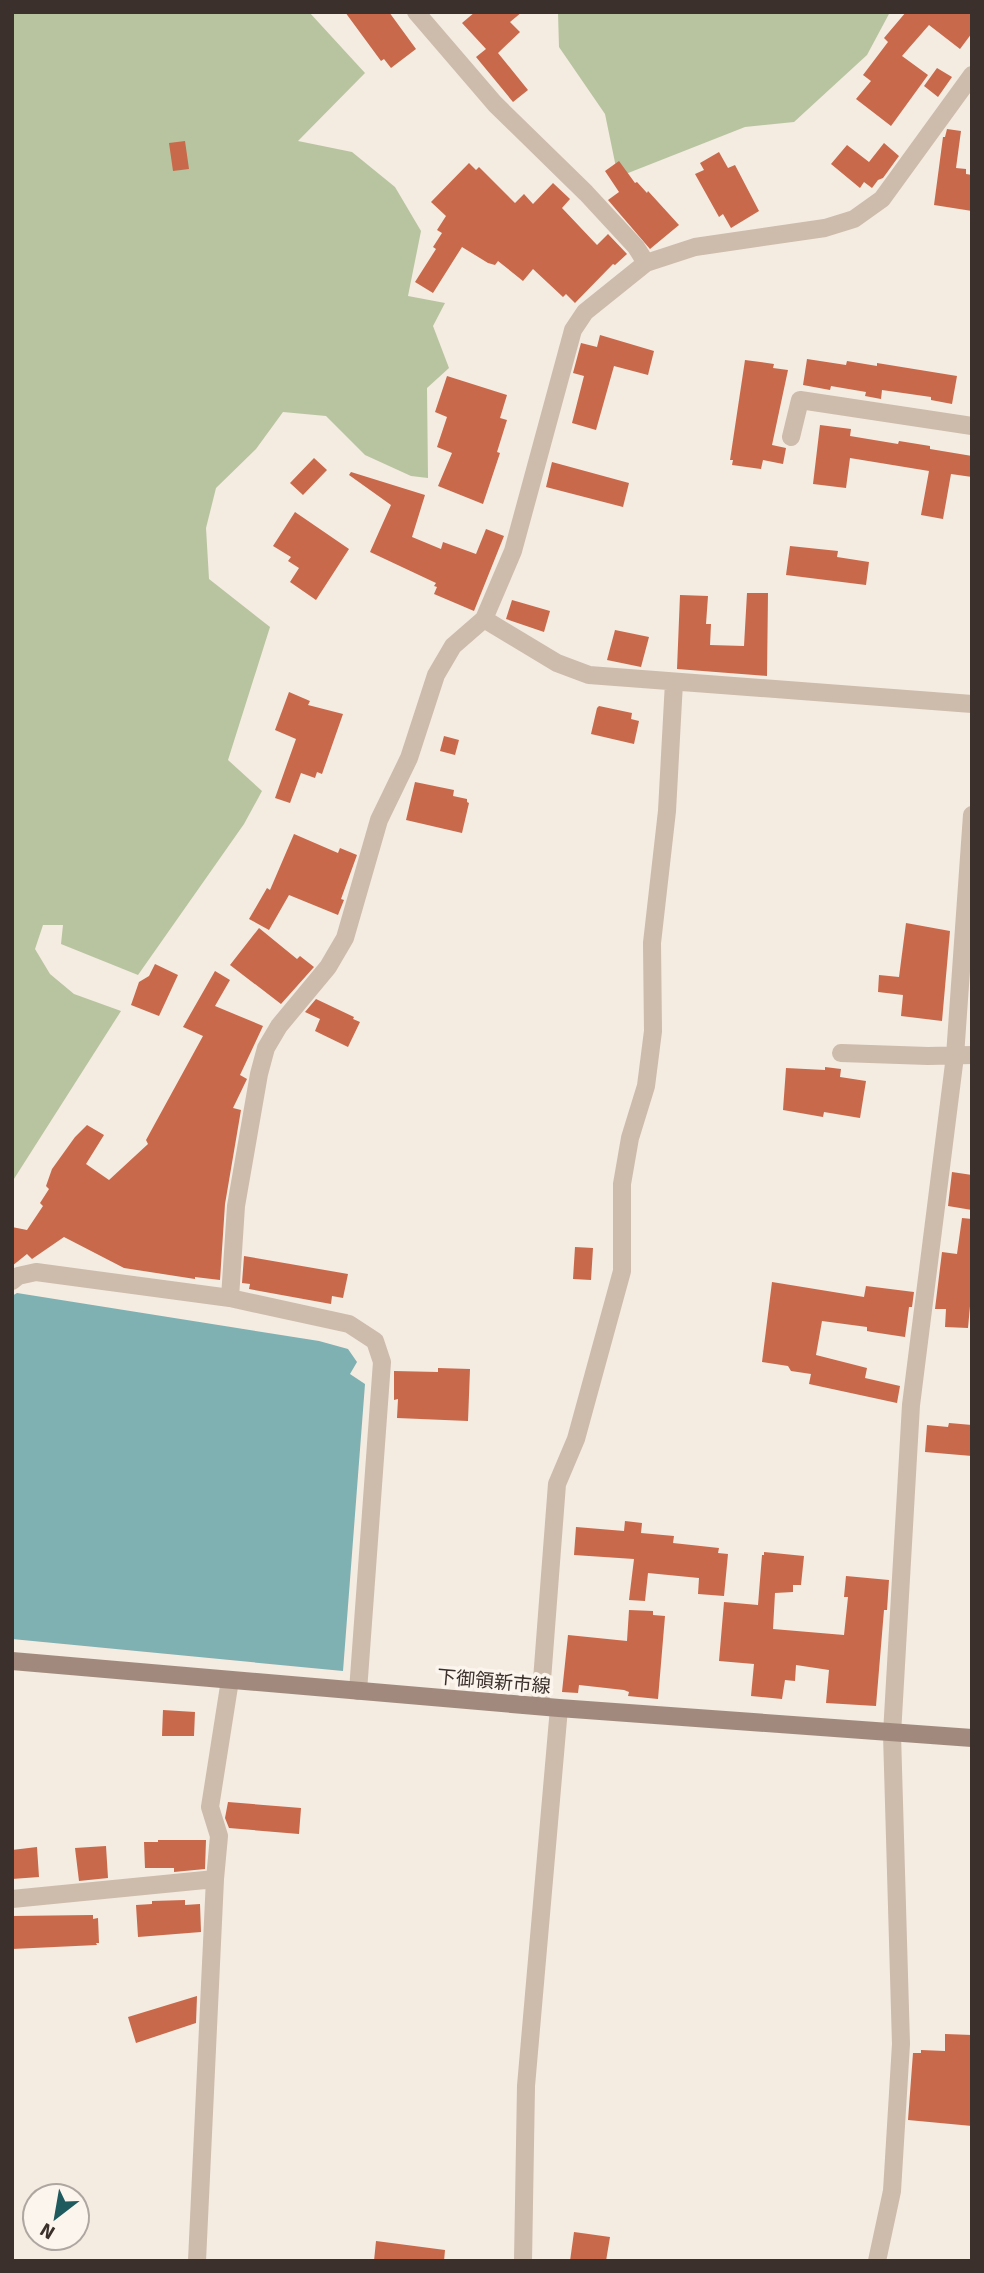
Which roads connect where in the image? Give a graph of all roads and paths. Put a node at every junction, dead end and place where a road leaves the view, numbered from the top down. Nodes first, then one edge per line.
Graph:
1 (416, 12) edge
2 (972, 75) edge
3 (646, 263) junction
4 (972, 426) edge
5 (790, 437) dead end
6 (484, 619) junction
7 (674, 682) junction
8 (972, 704) edge
9 (972, 815) edge
10 (841, 1053) dead end
11 (963, 1055) edge
12 (12, 1281) edge
13 (230, 1298) junction
14 (12, 1661) edge
15 (230, 1680) junction
16 (358, 1691) junction
17 (540, 1706) junction
18 (559, 1708) junction
19 (892, 1734) junction
20 (972, 1738) edge
21 (215, 1879) junction
22 (12, 1899) edge
23 (197, 2261) edge
24 (523, 2261) edge
25 (877, 2261) edge

1 - 3 street
2 - 3 street
3 - 6 street
4 - 5 street
6 - 7 street
6 - 13 street
7 - 8 street
7 - 17 street
9 - 11 street
10 - 11 street
11 - 19 street
12 - 13 street
13 - 16 street
14 - 15 main road, 下御領新市線
15 - 16 main road, 下御領新市線
15 - 21 street
16 - 17 main road, 下御領新市線
17 - 18 main road, 下御領新市線
18 - 19 main road, 下御領新市線
18 - 24 street
19 - 20 main road, 下御領新市線
19 - 25 street
21 - 22 street
21 - 23 street

